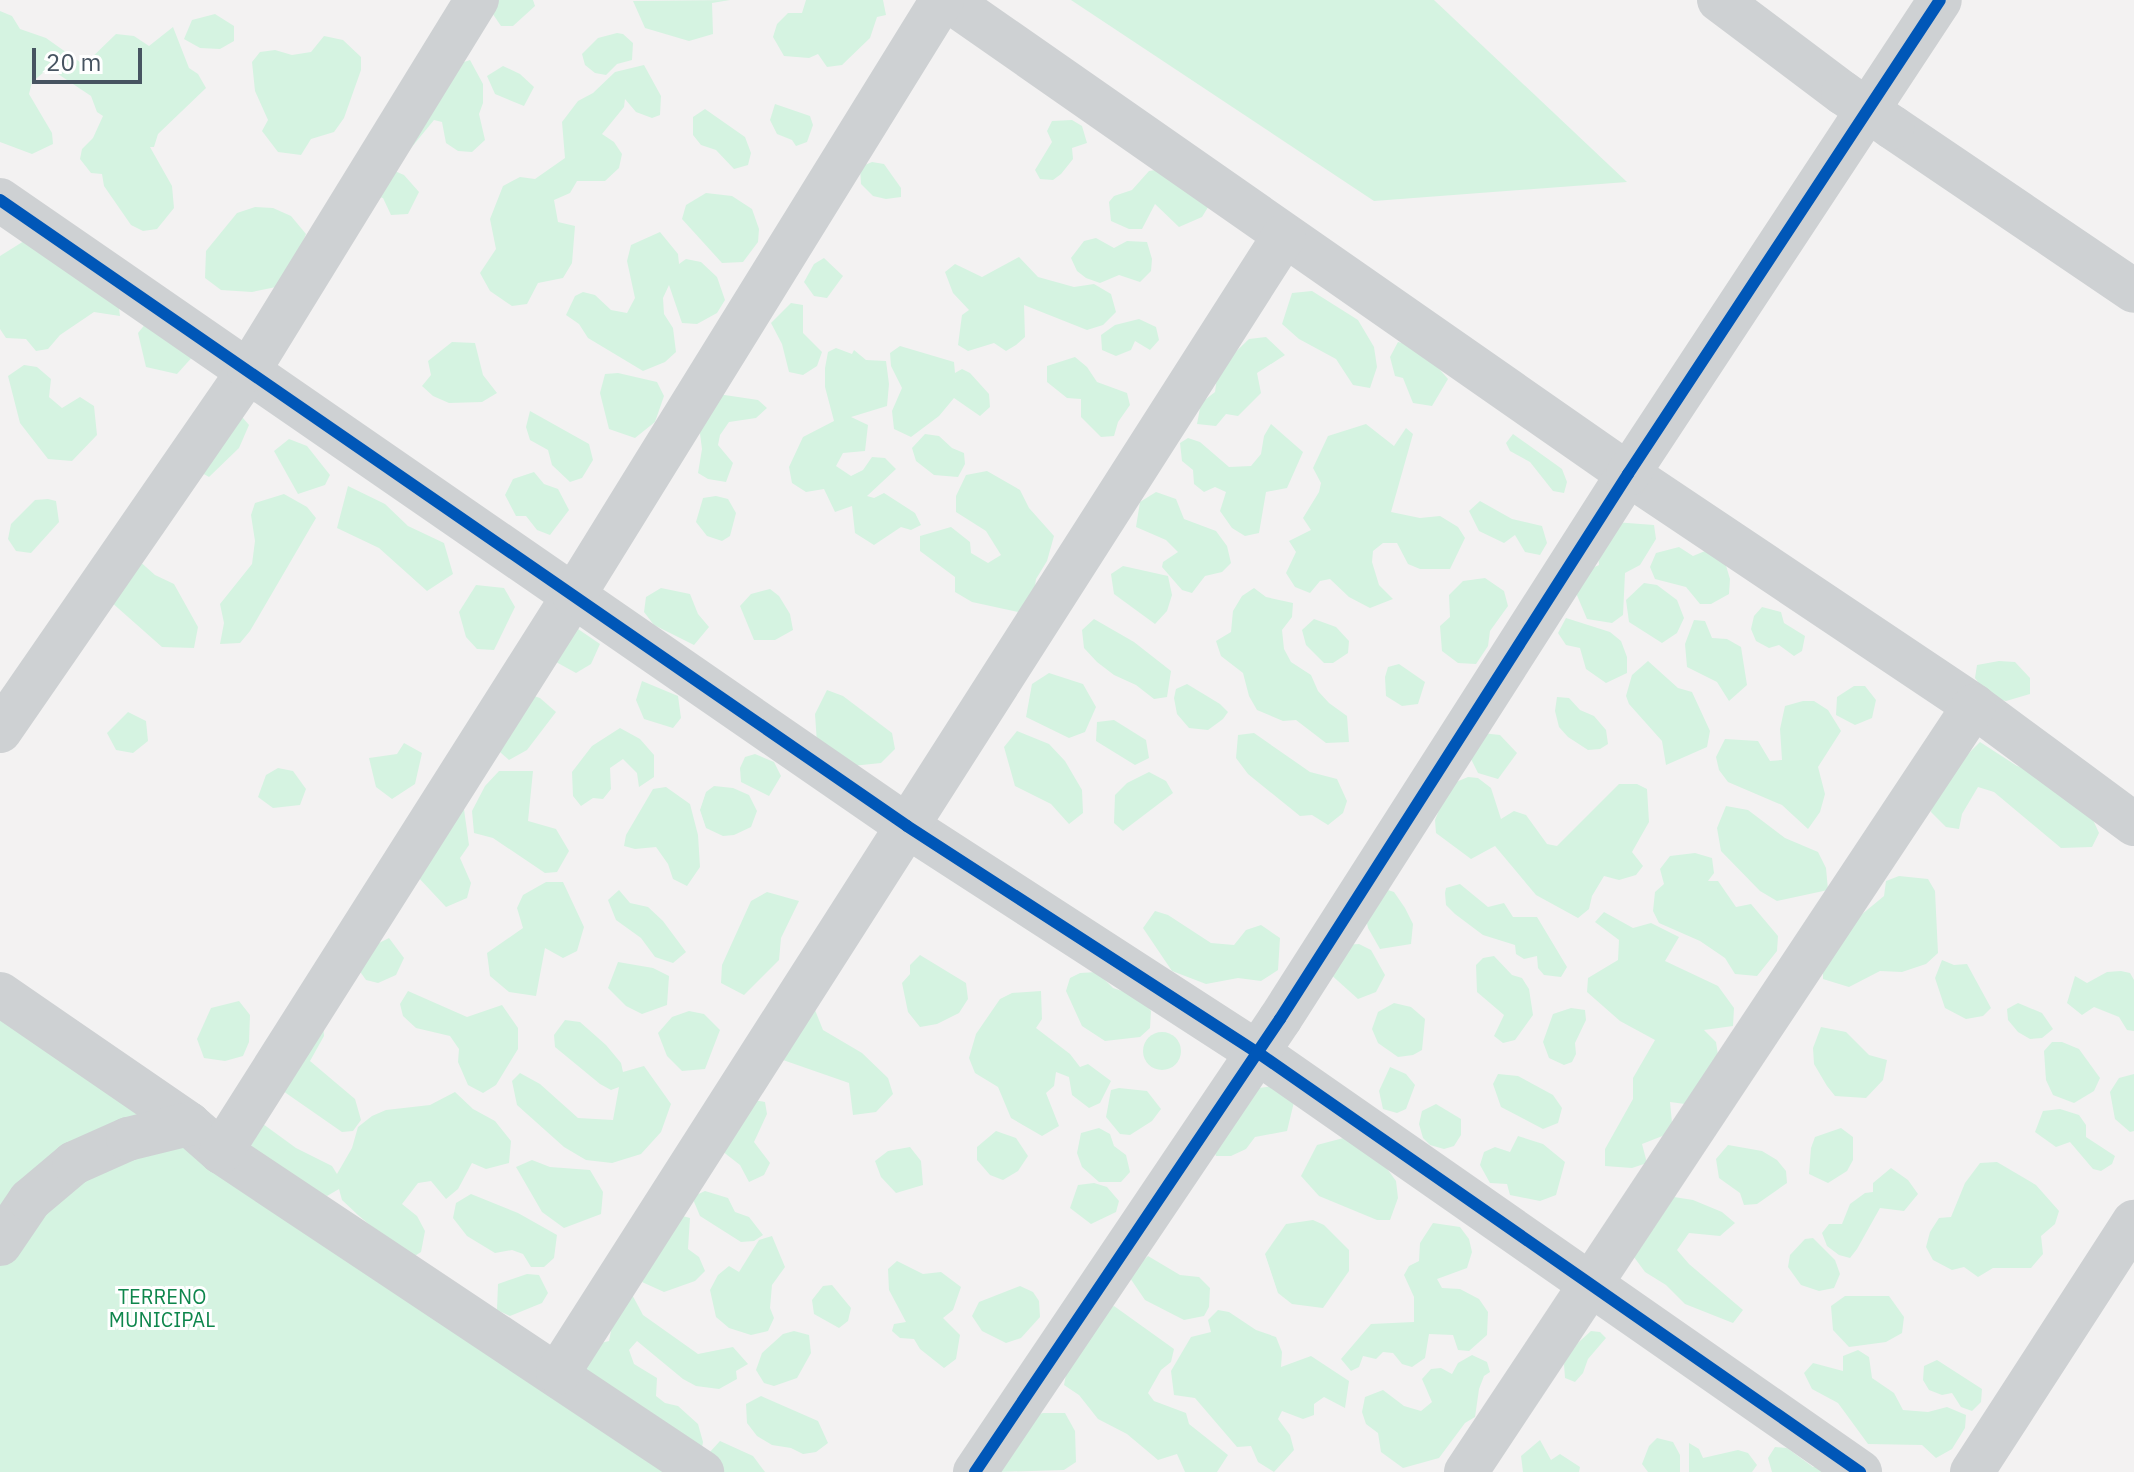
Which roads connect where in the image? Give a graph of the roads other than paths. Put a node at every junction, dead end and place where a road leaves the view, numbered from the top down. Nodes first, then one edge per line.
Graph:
1 (477, 0) edge
2 (942, 0) edge
3 (948, 0) edge
4 (1719, 0) edge
5 (1940, 0) edge
6 (0, 200) edge
7 (1284, 236) junction
8 (2134, 291) edge
9 (249, 370) junction
10 (1628, 474) junction
11 (574, 595) junction
12 (1974, 706) junction
13 (0, 731) edge
14 (2134, 824) edge
15 (907, 826) junction
16 (0, 994) edge
17 (1257, 1052) junction
18 (205, 1138) junction
19 (2134, 1222) edge
20 (0, 1244) edge
21 (1588, 1284) junction
22 (558, 1373) junction
23 (702, 1472) edge
24 (975, 1472) edge
25 (1466, 1472) edge
26 (1860, 1472) edge
27 (1972, 1472) edge

1 - 9 street
2 - 11 street
3 - 7 street
4 - 8 street, bridge
5 - 10 street
6 - 9 street
7 - 10 street
7 - 15 street
9 - 11 street
9 - 13 street
10 - 12 street
10 - 17 street
11 - 15 street
11 - 18 street
12 - 14 street
12 - 21 street
15 - 17 street
15 - 22 street
16 - 18 street
17 - 21 street
17 - 24 street
18 - 20 street
18 - 22 street
19 - 27 street
21 - 25 street
21 - 26 street
22 - 23 street

